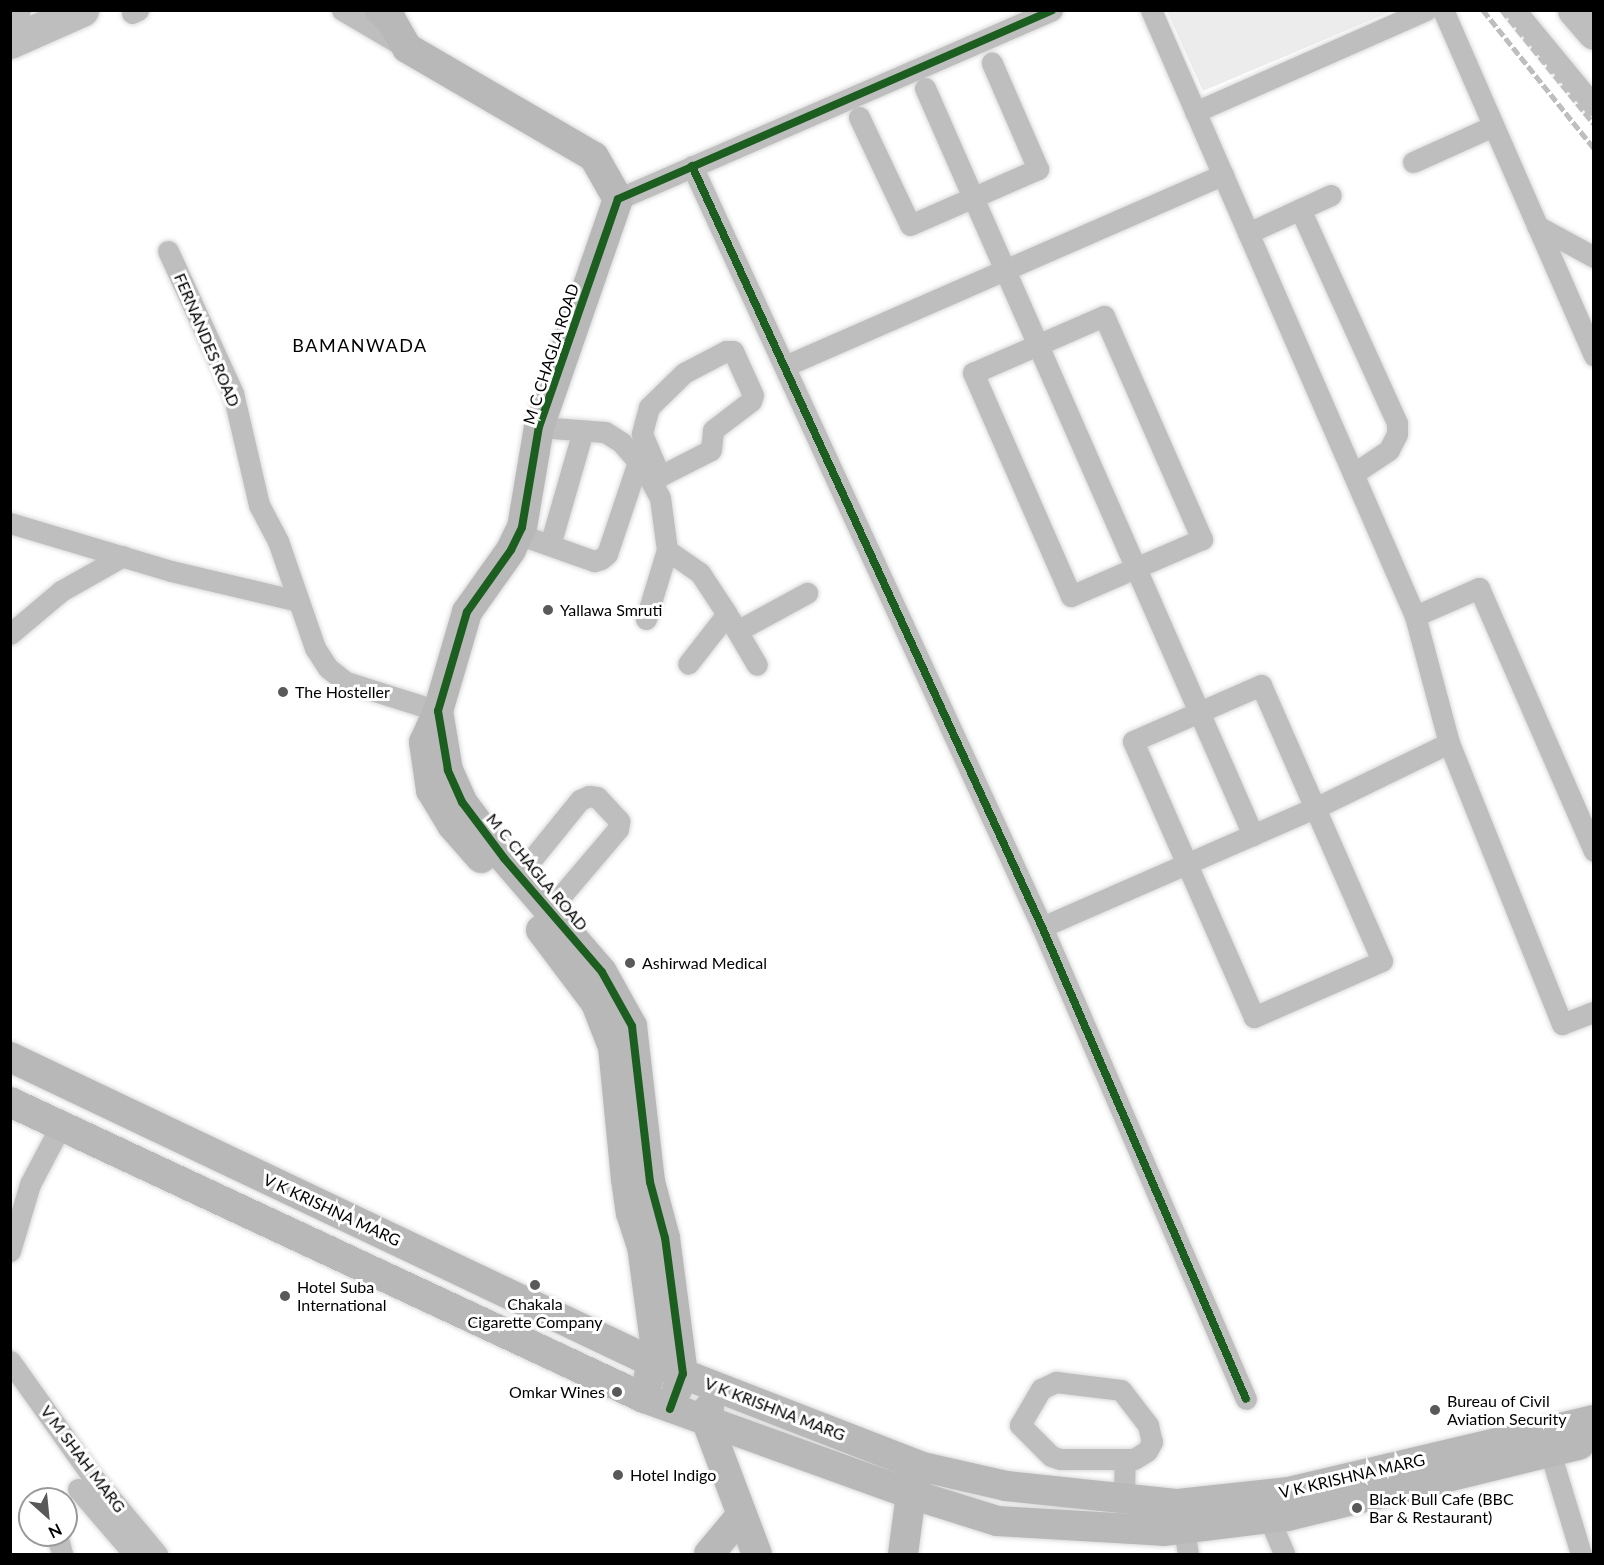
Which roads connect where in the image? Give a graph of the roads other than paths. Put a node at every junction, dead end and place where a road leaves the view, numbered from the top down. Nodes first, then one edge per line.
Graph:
1 (82, 10) edge
2 (342, 10) edge
3 (380, 10) edge
4 (1052, 10) edge
5 (1151, 10) edge
6 (1426, 10) edge
7 (1443, 10) edge
8 (1515, 10) edge
9 (1574, 10) edge
10 (1593, 33) edge
11 (10, 42) edge
12 (407, 48) junction
13 (992, 63) dead end
14 (925, 88) dead end
15 (1593, 106) edge
16 (1195, 112) junction
17 (859, 117) dead end
18 (1493, 126) junction
19 (1413, 162) dead end
20 (692, 166) junction
21 (1223, 175) junction
22 (1331, 195) dead end
23 (974, 197) junction
24 (618, 200) junction
25 (1300, 209) junction
26 (1537, 226) junction
27 (1248, 233) junction
28 (168, 251) dead end
29 (1593, 257) edge
30 (1006, 270) junction
31 (1039, 345) junction
32 (1593, 355) edge
33 (785, 366) junction
34 (539, 427) junction
35 (583, 431) junction
36 (638, 462) junction
37 (1353, 474) junction
38 (655, 478) junction
39 (10, 523) edge
40 (518, 534) junction
41 (550, 546) junction
42 (667, 550) junction
43 (123, 556) junction
44 (1136, 568) junction
45 (807, 593) dead end
46 (298, 601) junction
47 (1415, 616) junction
48 (646, 619) dead end
49 (732, 622) junction
50 (10, 634) edge
51 (688, 664) dead end
52 (757, 665) dead end
53 (438, 711) junction
54 (1199, 712) junction
55 (1449, 743) junction
56 (1315, 808) junction
57 (1253, 835) junction
58 (1593, 851) edge
59 (1187, 864) junction
60 (531, 892) junction
61 (1042, 927) junction
62 (612, 1009) junction
63 (1593, 1012) edge
64 (10, 1057) edge
65 (626, 1060) junction
66 (10, 1102) edge
67 (60, 1126) junction
68 (10, 1251) edge
69 (10, 1361) edge
70 (652, 1362) junction
71 (683, 1374) junction
72 (712, 1385) junction
73 (1246, 1399) dead end
74 (657, 1403) junction
75 (1593, 1420) edge
76 (706, 1422) junction
77 (1593, 1441) edge
78 (1550, 1452) junction
79 (1085, 1459) junction
80 (1125, 1459) junction
81 (923, 1467) junction
82 (79, 1488) edge
83 (910, 1494) junction
84 (1082, 1494) junction
85 (1124, 1498) junction
86 (740, 1517) junction
87 (1269, 1518) junction
88 (130, 1540) edge
89 (1186, 1542) edge
90 (157, 1554) edge
91 (709, 1554) edge
92 (757, 1554) edge
93 (903, 1554) edge
94 (1284, 1554) edge
95 (1581, 1554) edge

1 - 11 main road
2 - 12 street
3 - 12 main road
4 - 20 street
5 - 16 street
6 - 16 street
7 - 18 street
8 - 15 street
9 - 10 main road
12 - 24 main road
13 - 23 street
14 - 23 street
16 - 21 street
17 - 23 street
18 - 19 street
18 - 26 street
20 - 24 street
20 - 33 street
21 - 27 street
21 - 30 street
22 - 25 street
23 - 30 street
24 - 34 main road, M C CHAGLA ROAD
25 - 27 street
25 - 37 street
26 - 29 street
26 - 32 street
27 - 37 street
28 - 46 street, FERNANDES ROAD
30 - 31 street
30 - 33 street
31 - 44 street
31 - 44 street
31 - 44 street
33 - 61 street
34 - 35 street
34 - 40 main road, M C CHAGLA ROAD
35 - 36 street
35 - 41 street
36 - 38 street
36 - 41 street
37 - 47 street
38 - 38 street
38 - 42 street
39 - 43 street
40 - 41 street
40 - 53 main road, M C CHAGLA ROAD
42 - 48 street
42 - 49 street
43 - 46 street
43 - 50 street
44 - 54 street
45 - 49 street
46 - 53 street, FERNANDES ROAD
47 - 55 street
47 - 58 street
49 - 51 street
49 - 52 street
53 - 60 main road, M C CHAGLA ROAD
54 - 56 street
54 - 57 street
54 - 59 street
55 - 56 street
55 - 63 street
56 - 57 street
56 - 59 street
57 - 59 street
59 - 61 street
60 - 62 main road
60 - 62 main road, M C CHAGLA ROAD
61 - 73 street
62 - 65 main road, M C CHAGLA ROAD
64 - 70 main road, V K KRISHNA MARG
65 - 70 main road
65 - 71 main road, M C CHAGLA ROAD
66 - 67 main road, V K KRISHNA MARG
67 - 68 street
67 - 74 main road, V K KRISHNA MARG
69 - 82 street, V M SHAH MARG
70 - 71 main road, V K KRISHNA MARG
70 - 74 main road
71 - 72 main road, V K KRISHNA MARG
71 - 74 main road, M C CHAGLA ROAD
72 - 76 main road
72 - 81 main road, V K KRISHNA MARG
74 - 76 main road, V K KRISHNA MARG
75 - 85 main road, V K KRISHNA MARG
76 - 83 main road, V K KRISHNA MARG
76 - 86 main road
77 - 78 main road, V K KRISHNA MARG
78 - 87 main road, V K KRISHNA MARG
78 - 95 street
79 - 80 street
79 - 80 street
79 - 84 street
80 - 85 street
81 - 83 main road
81 - 84 main road, V K KRISHNA MARG
82 - 88 street, V M SHAH MARG
83 - 89 main road, V K KRISHNA MARG
83 - 93 main road
84 - 85 main road, V K KRISHNA MARG
86 - 91 main road
86 - 92 main road
87 - 89 main road, V K KRISHNA MARG
87 - 94 street
88 - 90 street, V M SHAH MARG

